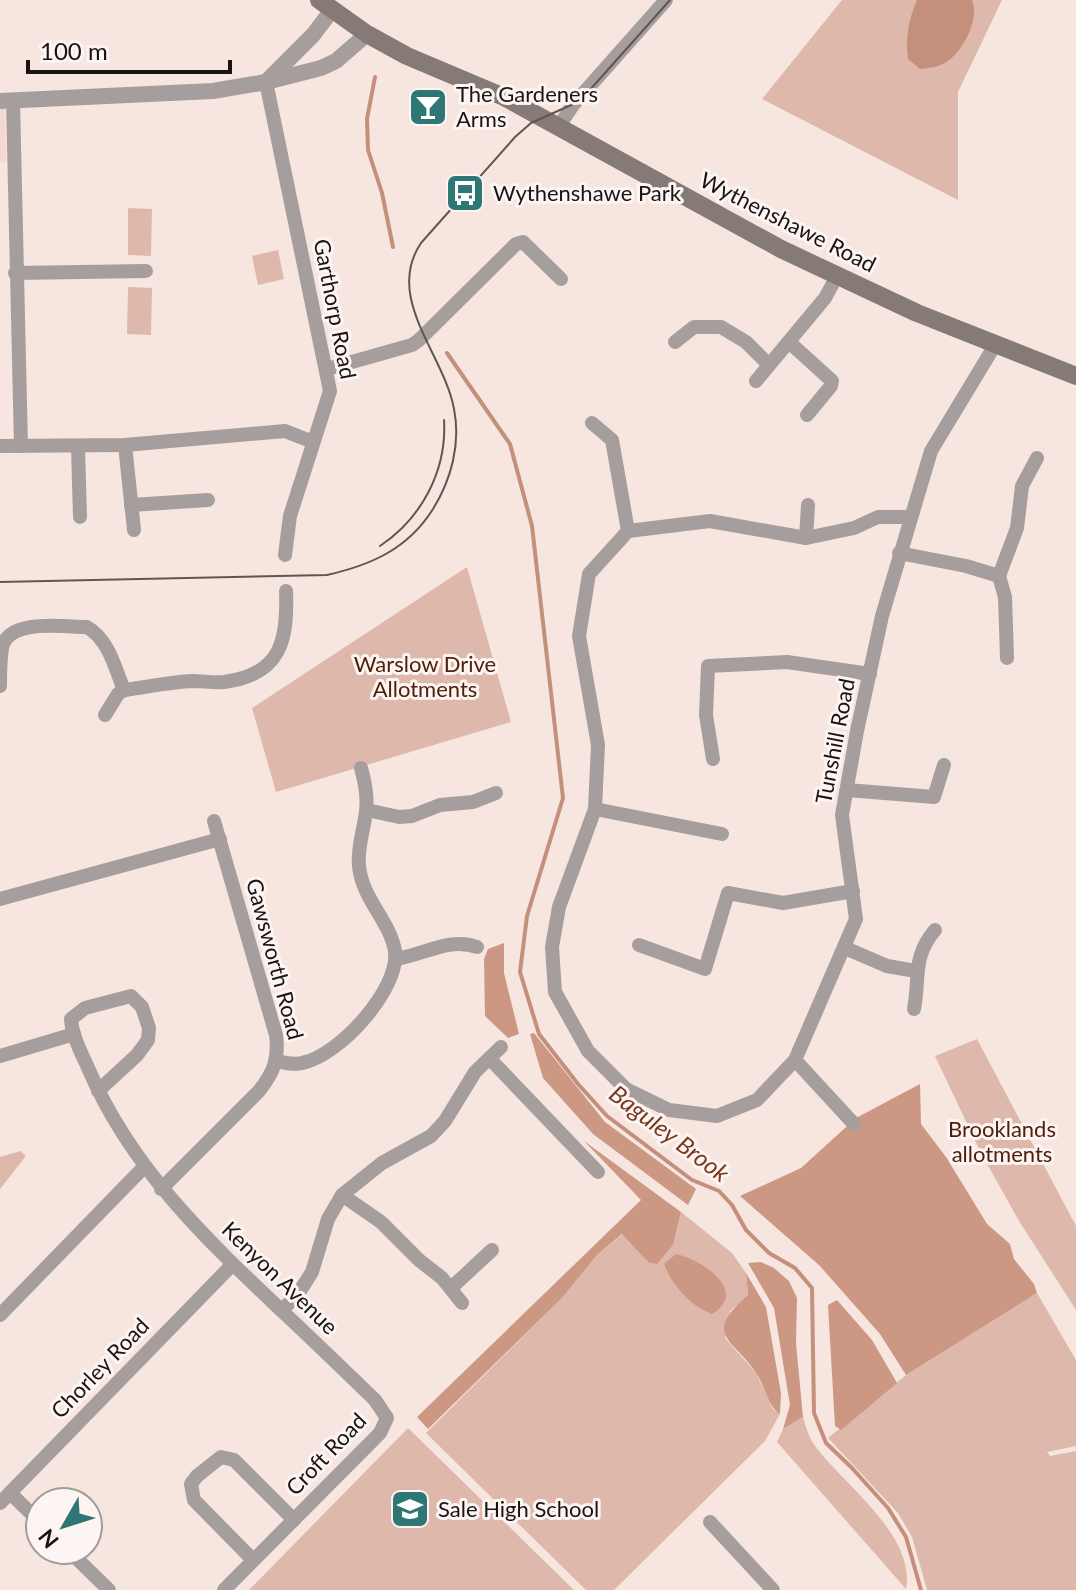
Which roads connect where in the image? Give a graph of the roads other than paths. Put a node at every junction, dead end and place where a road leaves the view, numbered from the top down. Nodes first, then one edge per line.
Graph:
1 (666, 0) edge
2 (326, 5) edge
3 (367, 34) junction
4 (266, 82) junction
5 (7, 101) edge
6 (559, 126) junction
7 (7, 170) edge
8 (146, 271) dead end
9 (15, 273) junction
10 (837, 276) junction
11 (561, 279) dead end
12 (675, 342) dead end
13 (789, 342) junction
14 (995, 345) junction
15 (768, 364) junction
16 (327, 369) junction
17 (1076, 376) edge
18 (756, 381) dead end
19 (807, 415) dead end
20 (592, 423) dead end
21 (313, 442) junction
22 (125, 445) junction
23 (0, 446) edge
24 (21, 446) junction
25 (78, 447) junction
26 (1037, 458) dead end
27 (208, 500) dead end
28 (131, 505) junction
29 (808, 505) dead end
30 (80, 517) dead end
31 (910, 517) junction
32 (134, 530) dead end
33 (628, 531) junction
34 (806, 538) junction
35 (899, 553) junction
36 (285, 555) dead end
37 (999, 576) junction
38 (286, 591) dead end
39 (1007, 658) dead end
40 (870, 674) junction
41 (0, 686) edge
42 (124, 690) junction
43 (105, 715) dead end
44 (713, 759) dead end
45 (944, 765) dead end
46 (361, 768) dead end
47 (847, 790) junction
48 (496, 793) dead end
49 (595, 809) junction
50 (367, 810) junction
51 (214, 821) dead end
52 (722, 834) dead end
53 (220, 839) junction
54 (853, 891) junction
55 (0, 899) edge
56 (935, 930) dead end
57 (639, 945) dead end
58 (477, 947) dead end
59 (845, 948) junction
60 (395, 959) junction
61 (916, 971) junction
62 (914, 1009) dead end
63 (74, 1034) junction
64 (501, 1047) dead end
65 (0, 1056) edge
66 (490, 1059) junction
67 (795, 1060) junction
68 (277, 1061) junction
69 (98, 1091) junction
70 (854, 1124) dead end
71 (144, 1167) junction
72 (598, 1172) dead end
73 (161, 1189) junction
74 (342, 1195) junction
75 (492, 1250) dead end
76 (232, 1265) junction
77 (451, 1288) junction
78 (462, 1303) dead end
79 (282, 1310) junction
80 (0, 1315) edge
81 (387, 1418) joint
82 (5, 1498) edge
83 (24, 1511) edge
84 (294, 1520) junction
85 (710, 1522) dead end
86 (253, 1560) junction
87 (84, 1566) edge
88 (109, 1590) edge
89 (224, 1590) edge
90 (773, 1590) edge

1 - 6 street
2 - 3 main road, Wythenshawe Road
2 - 4 street
3 - 4 street
3 - 6 main road, Wythenshawe Road
4 - 5 street
4 - 16 street, Garthorp Road
5 - 7 street
6 - 10 main road, Wythenshawe Road
7 - 9 street
8 - 9 street
9 - 24 street
10 - 13 street
10 - 14 main road, Wythenshawe Road
11 - 16 street
12 - 15 street
13 - 15 street
13 - 19 street
14 - 17 main road, Wythenshawe Road
14 - 31 street, Tunshill Road
15 - 18 street
16 - 21 street, Garthorp Road
20 - 33 street
21 - 22 street
21 - 36 street, Garthorp Road
22 - 25 street
22 - 28 street
23 - 24 street
24 - 25 street
25 - 30 street
26 - 37 street
27 - 28 street
28 - 32 street
29 - 34 street
31 - 34 street
31 - 35 street, Tunshill Road
33 - 34 street
33 - 49 street
35 - 37 street
35 - 40 street, Tunshill Road
37 - 39 street
38 - 42 street
40 - 44 street
40 - 47 street, Tunshill Road
41 - 42 street
42 - 43 street
45 - 47 street
46 - 50 street
47 - 54 street, Tunshill Road
48 - 50 street
49 - 52 street
49 - 67 street, Tunshill Road
50 - 60 street
51 - 53 street, Gawsworth Road
53 - 55 street
53 - 68 street, Gawsworth Road
54 - 57 street
54 - 59 street, Tunshill Road
56 - 61 street
58 - 60 street
59 - 61 street
59 - 67 street, Tunshill Road
60 - 68 street
61 - 62 street
63 - 65 street
63 - 69 street, Kenyon Avenue
63 - 69 street
64 - 66 street
66 - 72 street
66 - 74 street
67 - 70 street
68 - 73 street, Gawsworth Road
69 - 71 street, Kenyon Avenue
71 - 73 street, Kenyon Avenue
71 - 80 street
73 - 76 street, Kenyon Avenue
74 - 77 street
74 - 79 street
75 - 77 street
76 - 79 street, Kenyon Avenue
76 - 82 street, Chorley Road
77 - 78 street
79 - 81 street, Kenyon Avenue
81 - 84 street, Croft Road
82 - 83 street
84 - 86 street, Croft Road
84 - 86 street, Croft Road
85 - 90 street
86 - 89 street, Croft Road
87 - 88 street

